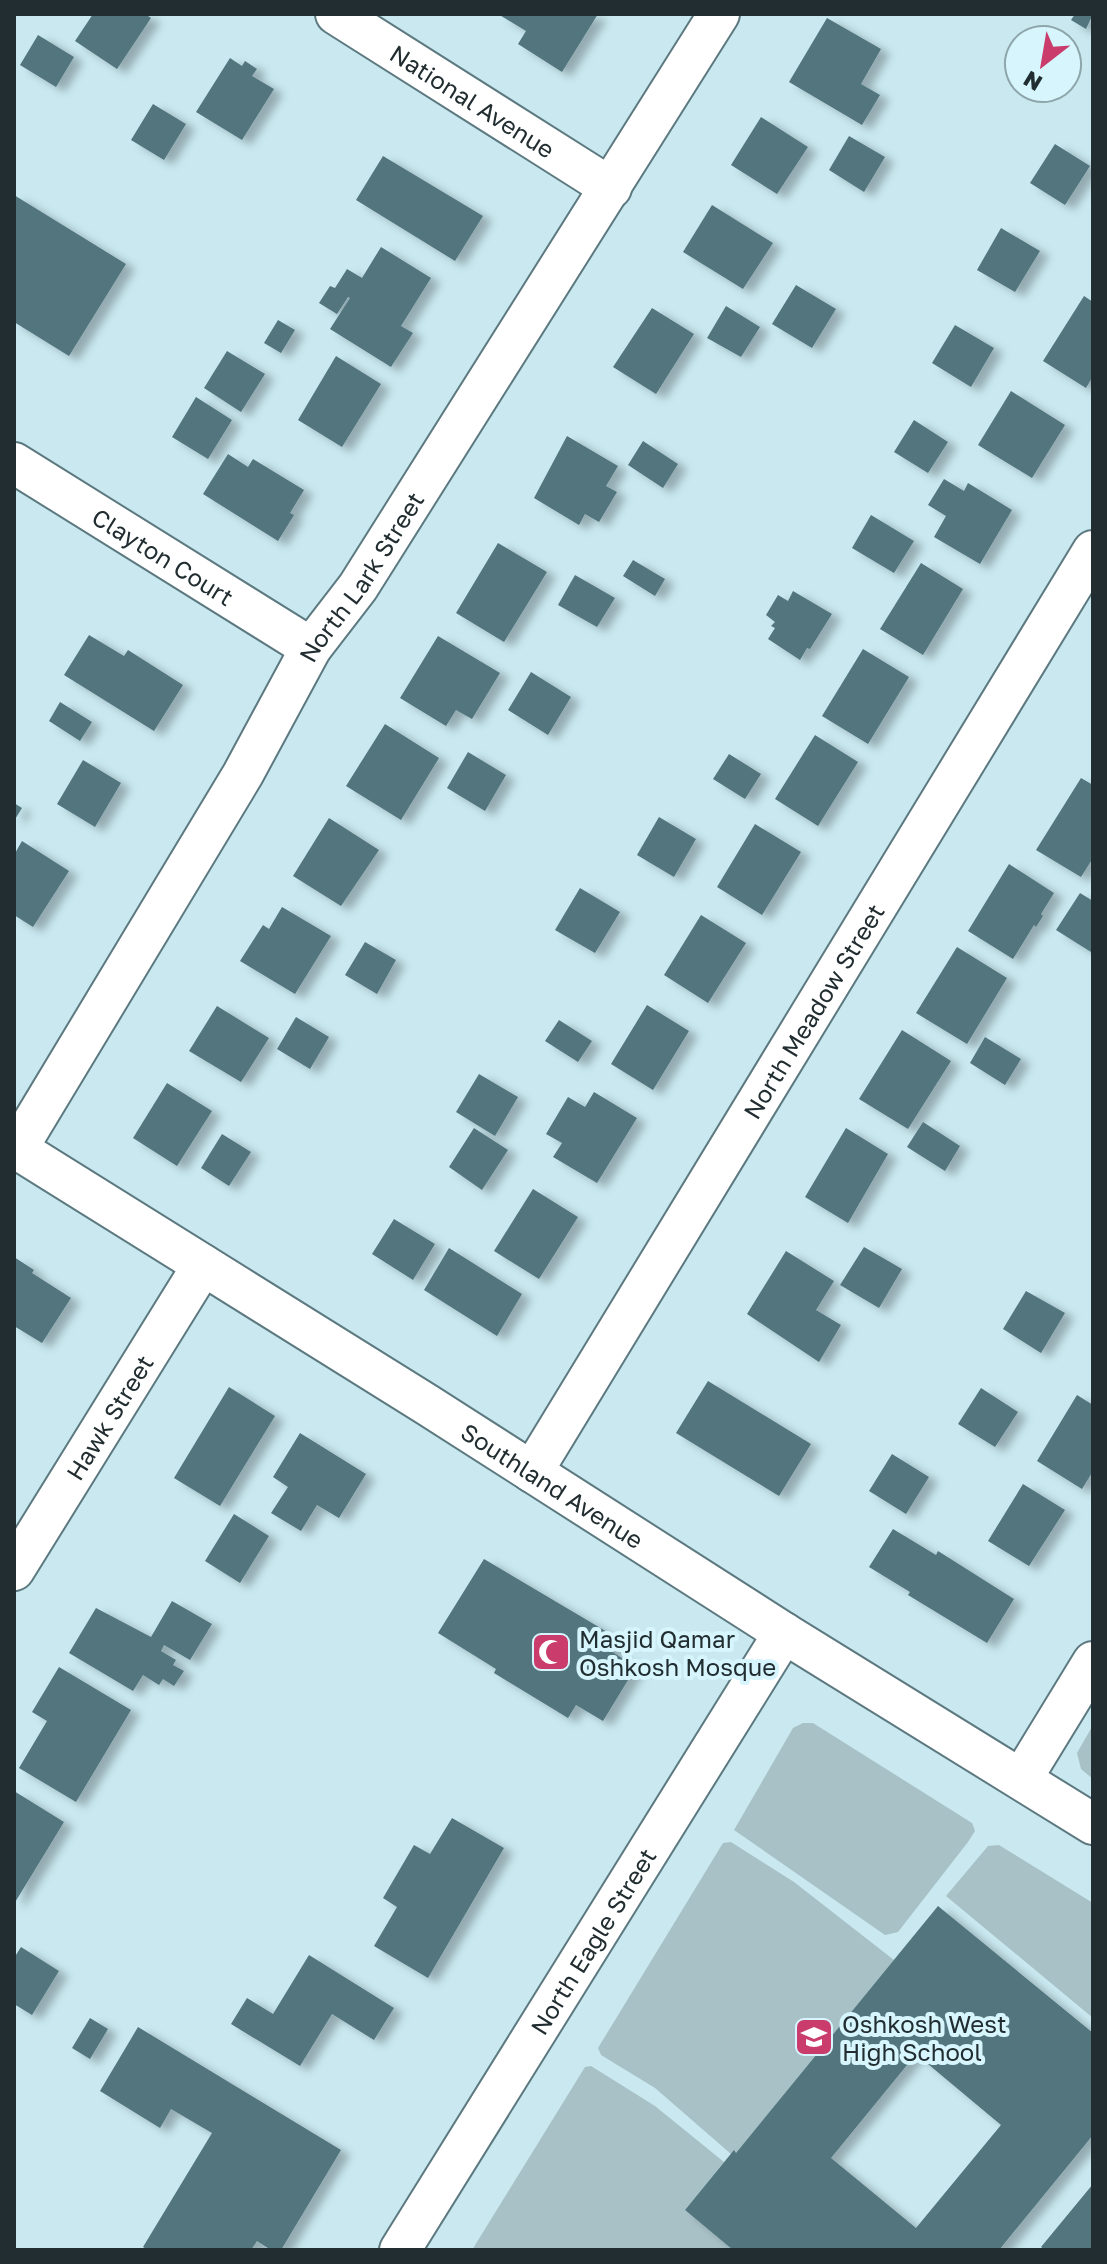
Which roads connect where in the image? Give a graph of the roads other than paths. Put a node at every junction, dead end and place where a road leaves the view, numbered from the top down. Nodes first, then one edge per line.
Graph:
1 (336, 14) edge
2 (719, 14) edge
3 (611, 188) junction
4 (14, 463) edge
5 (1093, 551) edge
6 (311, 648) junction
7 (15, 1148) edge
8 (203, 1265) junction
9 (532, 1472) junction
10 (14, 1570) edge
11 (784, 1633) junction
12 (1093, 1662) edge
13 (1022, 1778) junction
14 (1093, 1824) edge
15 (400, 2250) edge

1 - 3 street, National Avenue
2 - 3 street, North Lark Street
3 - 6 street, North Lark Street
4 - 6 street, Clayton Court
5 - 9 street, North Meadow Street
6 - 7 street, North Lark Street
7 - 8 street, Southland Avenue
8 - 9 street, Southland Avenue
8 - 10 street, Hawk Street
9 - 11 street, Southland Avenue
11 - 13 street, Southland Avenue
11 - 15 street, North Eagle Street
12 - 13 street
13 - 14 street, Southland Avenue

